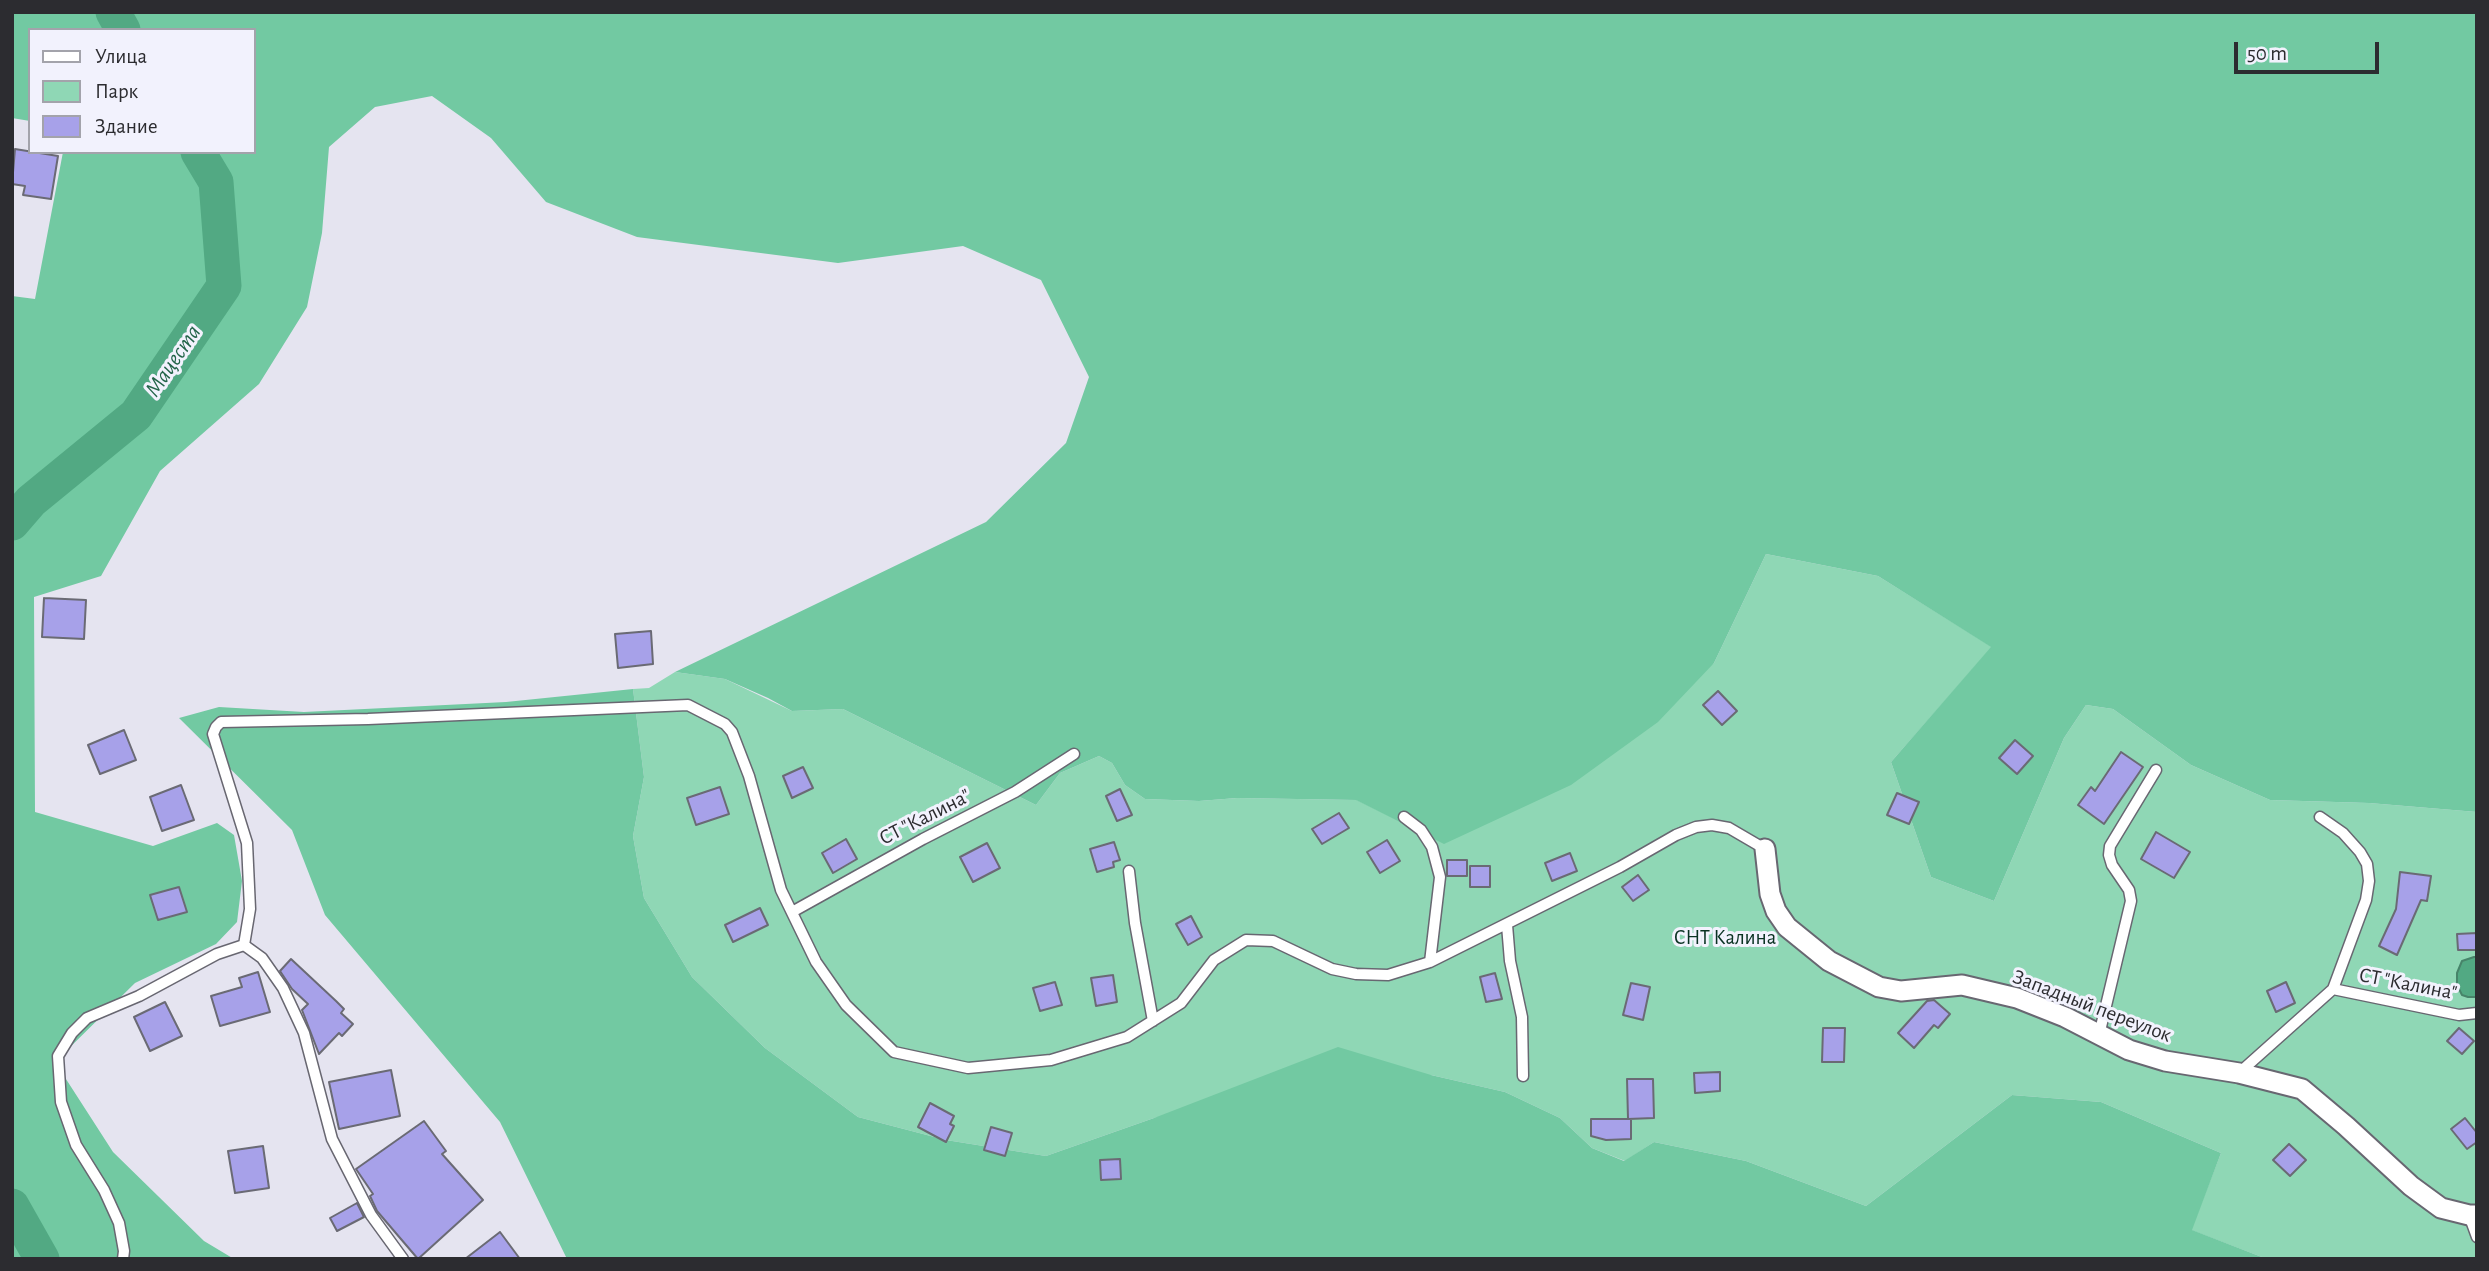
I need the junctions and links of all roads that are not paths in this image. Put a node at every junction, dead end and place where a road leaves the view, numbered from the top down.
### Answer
1 (1074, 754) dead end
2 (2156, 770) dead end
3 (1404, 817) dead end
4 (2320, 817) dead end
5 (1765, 849) joint
6 (1129, 871) dead end
7 (792, 912) junction
8 (1507, 925) junction
9 (244, 945) junction
10 (1430, 962) junction
11 (2333, 989) junction
12 (2477, 1013) edge
13 (1153, 1021) junction
14 (2099, 1035) junction
15 (2239, 1073) junction
16 (1523, 1076) dead end
17 (2473, 1215) edge
18 (2477, 1237) edge
19 (122, 1259) edge
20 (403, 1259) edge

1 - 7 lane, СТ "Калина"
2 - 14 lane
3 - 10 lane
4 - 11 lane
5 - 8 lane
5 - 14 street, Западный переулок
6 - 13 lane
7 - 9 lane
7 - 13 lane
8 - 10 lane
8 - 16 lane
9 - 19 lane
9 - 20 lane
10 - 13 lane
11 - 12 lane, СТ "Калина"
11 - 15 lane, СТ "Калина"
14 - 15 street, Западный переулок
15 - 17 street, Западный переулок
17 - 18 lane

